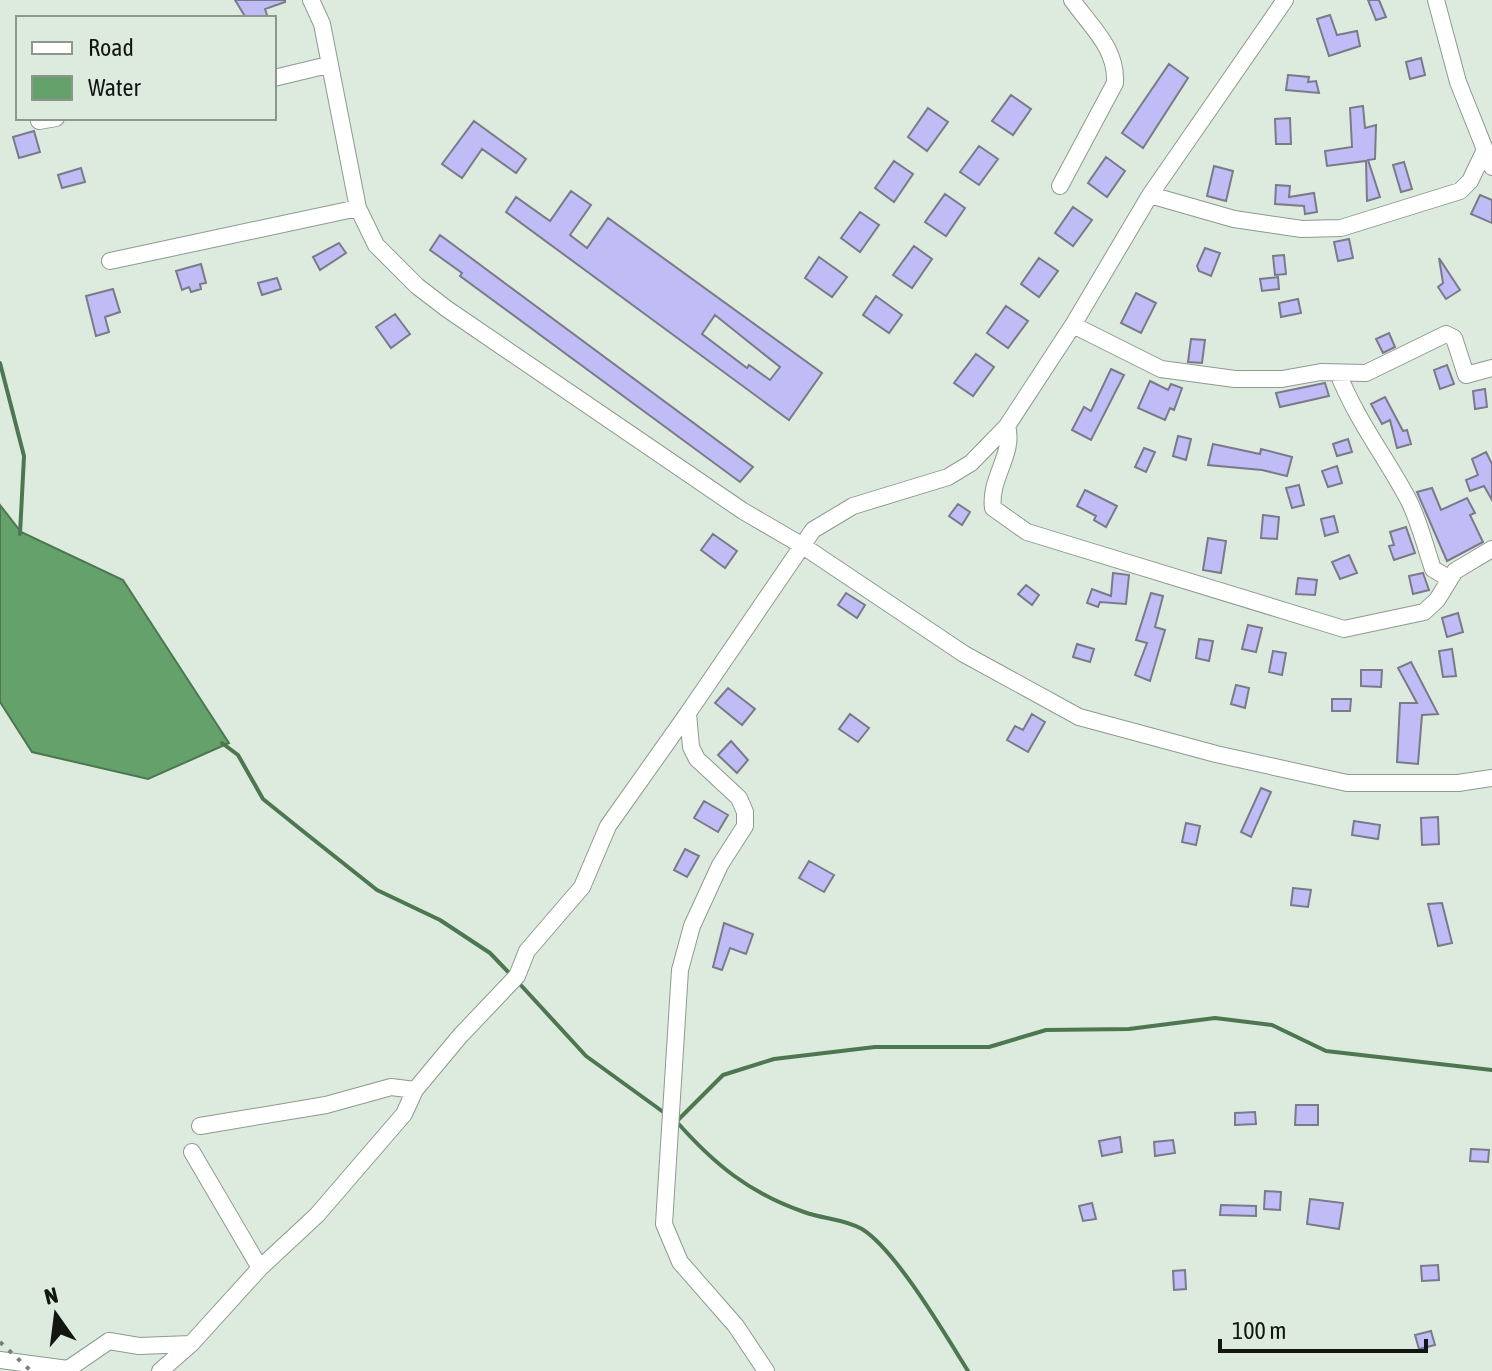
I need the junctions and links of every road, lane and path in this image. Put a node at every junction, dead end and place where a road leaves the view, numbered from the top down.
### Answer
1 (311, 0) edge
2 (1072, 0) edge
3 (1285, 0) edge
4 (1436, 0) edge
5 (328, 65) junction
6 (276, 78) edge
7 (1488, 160) edge
8 (1060, 186) dead end
9 (1150, 195) junction
10 (358, 208) junction
11 (110, 261) dead end
12 (1073, 325) junction
13 (1492, 368) edge
14 (1338, 373) junction
15 (1007, 426) junction
16 (803, 546) junction
17 (1492, 549) edge
18 (1450, 579) junction
19 (688, 713) junction
20 (1492, 778) edge
21 (415, 1090) junction
22 (200, 1126) dead end
23 (192, 1152) dead end
24 (260, 1268) junction
25 (191, 1344) junction
26 (0, 1360) edge
27 (160, 1371) edge
28 (766, 1371) edge

1 - 5 street
2 - 8 street
3 - 9 street
4 - 7 street
5 - 6 street
5 - 10 street
7 - 9 street
9 - 12 street
10 - 11 street
10 - 16 street
12 - 14 street
12 - 15 street
13 - 14 street
14 - 18 street
15 - 16 street
15 - 18 street
16 - 19 street
16 - 20 street
17 - 18 street
19 - 21 street
19 - 28 street
21 - 22 street
21 - 24 street
23 - 24 street
24 - 25 street
25 - 26 street
25 - 27 street

